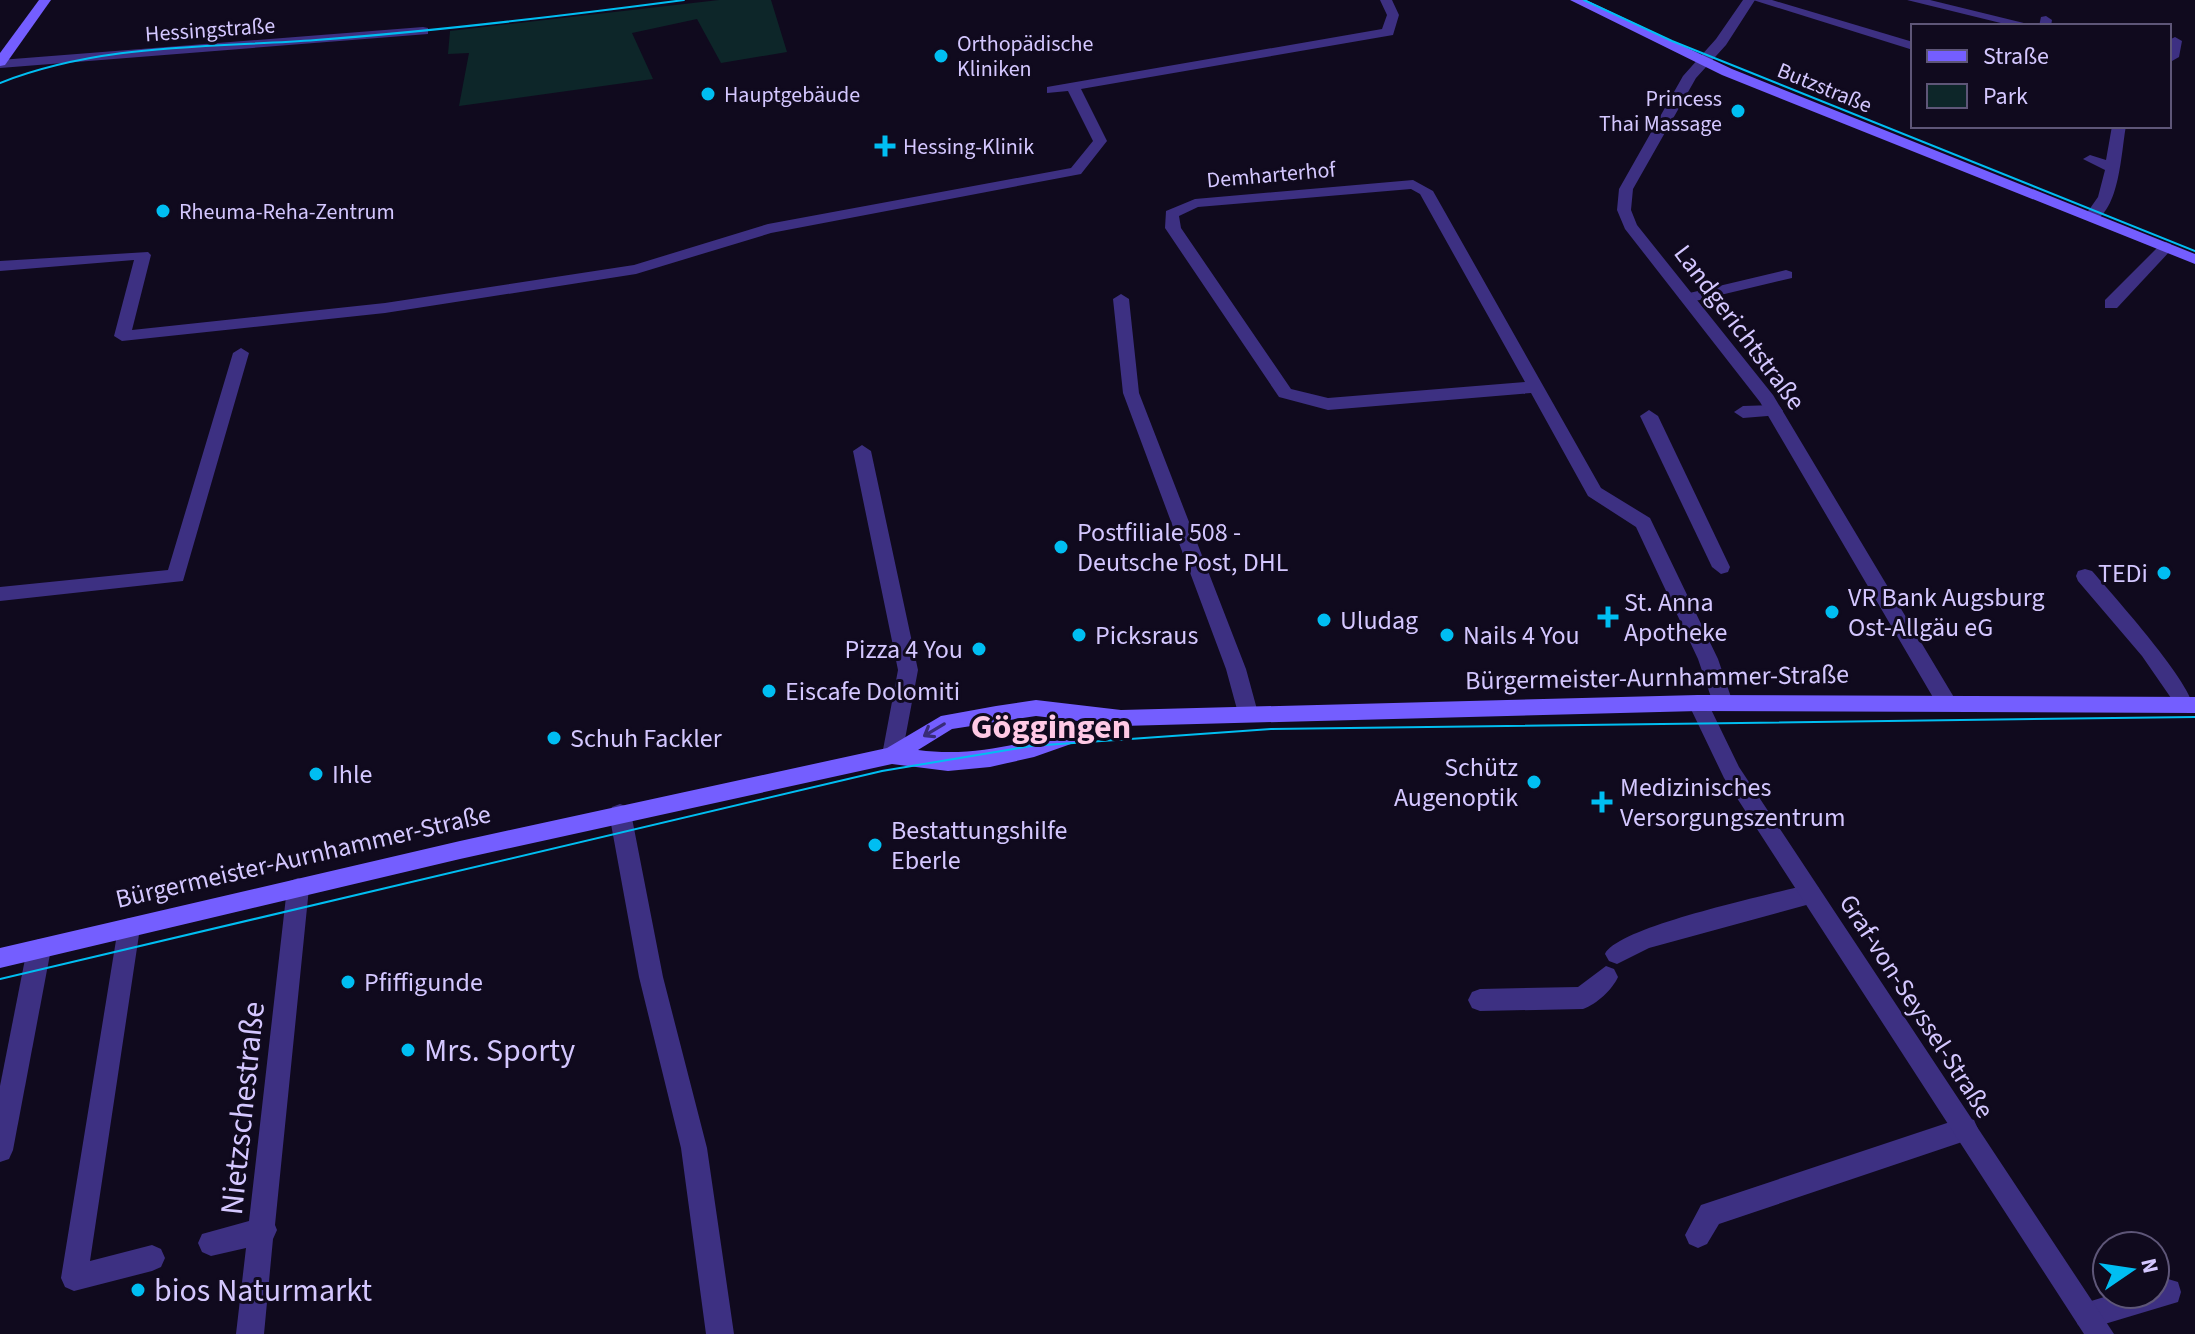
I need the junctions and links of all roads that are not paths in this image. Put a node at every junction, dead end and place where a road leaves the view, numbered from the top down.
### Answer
1 (45, 0) edge
2 (1386, 0) edge
3 (1576, 0) edge
4 (1749, 0) edge
5 (1759, 0) edge
6 (1913, 0) edge
7 (2021, 24) edge
8 (423, 31) dead end
9 (2175, 41) dead end
10 (1911, 45) edge
11 (2171, 57) edge
12 (1702, 61) junction
13 (0, 63) edge
14 (1073, 87) junction
15 (1052, 90) dead end
16 (2119, 128) edge
17 (2090, 159) dead end
18 (2113, 168) junction
19 (2092, 217) junction
20 (2166, 247) junction
21 (2195, 259) edge
22 (0, 266) edge
23 (1786, 275) dead end
24 (1687, 298) junction
25 (1121, 299) dead end
26 (2111, 304) dead end
27 (241, 353) dead end
28 (1536, 387) junction
29 (1774, 411) junction
30 (1743, 412) dead end
31 (1649, 416) dead end
32 (862, 451) dead end
33 (1721, 567) dead end
34 (2085, 576) dead end
35 (0, 594) edge
36 (1698, 703) junction
37 (1723, 703) junction
38 (1948, 705) junction
39 (2191, 705) edge
40 (1248, 713) junction
41 (1121, 718) junction
42 (892, 755) junction
43 (620, 813) junction
44 (298, 888) junction
45 (1810, 894) junction
46 (129, 928) junction
47 (39, 949) junction
48 (1617, 954) dead end
49 (0, 958) edge
50 (1606, 977) dead end
51 (1480, 1000) dead end
52 (1965, 1129) junction
53 (0, 1150) edge
54 (264, 1230) junction
55 (1698, 1235) dead end
56 (211, 1243) dead end
57 (152, 1258) dead end
58 (2126, 1310) edge
59 (2094, 1324) edge
60 (250, 1334) edge
61 (720, 1334) edge

1 - 13 street
2 - 14 street
3 - 12 street, Butzstraße
4 - 12 street, Landgerichtstraße
5 - 10 street
6 - 7 street
8 - 13 street, Hessingstraße
9 - 11 street
12 - 19 street, Butzstraße
12 - 24 street, Landgerichtstraße
14 - 15 street
14 - 22 street
16 - 18 street
17 - 18 street
18 - 19 street
19 - 20 street, Butzstraße
20 - 21 street, Butzstraße
20 - 26 street
23 - 24 street
24 - 29 street, Landgerichtstraße
25 - 40 street
27 - 35 street
28 - 28 street, Demharterhof
28 - 37 street, Demharterhof
29 - 30 street
29 - 38 street, Landgerichtstraße
31 - 33 street
32 - 42 street
34 - 39 street
36 - 37 street, Bürgermeister-Aurnhammer-Straße
36 - 40 street, Bürgermeister-Aurnhammer-Straße
36 - 45 street, Graf-von-Seyssel-Straße
37 - 38 street, Bürgermeister-Aurnhammer-Straße
38 - 39 street, Bürgermeister-Aurnhammer-Straße
40 - 41 street, Bürgermeister-Aurnhammer-Straße
41 - 42 street, Bürgermeister-Aurnhammer-Straße
41 -> 42 street, Bürgermeister-Aurnhammer-Straße
42 - 43 street, Bürgermeister-Aurnhammer-Straße
43 - 44 street, Bürgermeister-Aurnhammer-Straße
43 - 61 street
44 - 46 street, Bürgermeister-Aurnhammer-Straße
44 - 54 street, Nietzschestraße
45 - 48 street
45 - 52 street, Graf-von-Seyssel-Straße
46 - 47 street, Bürgermeister-Aurnhammer-Straße
46 - 57 street
47 - 49 street, Bürgermeister-Aurnhammer-Straße
47 - 53 street
50 - 51 street
52 - 55 street
52 - 59 street, Graf-von-Seyssel-Straße
54 - 56 street
54 - 60 street, Nietzschestraße
58 - 59 street

